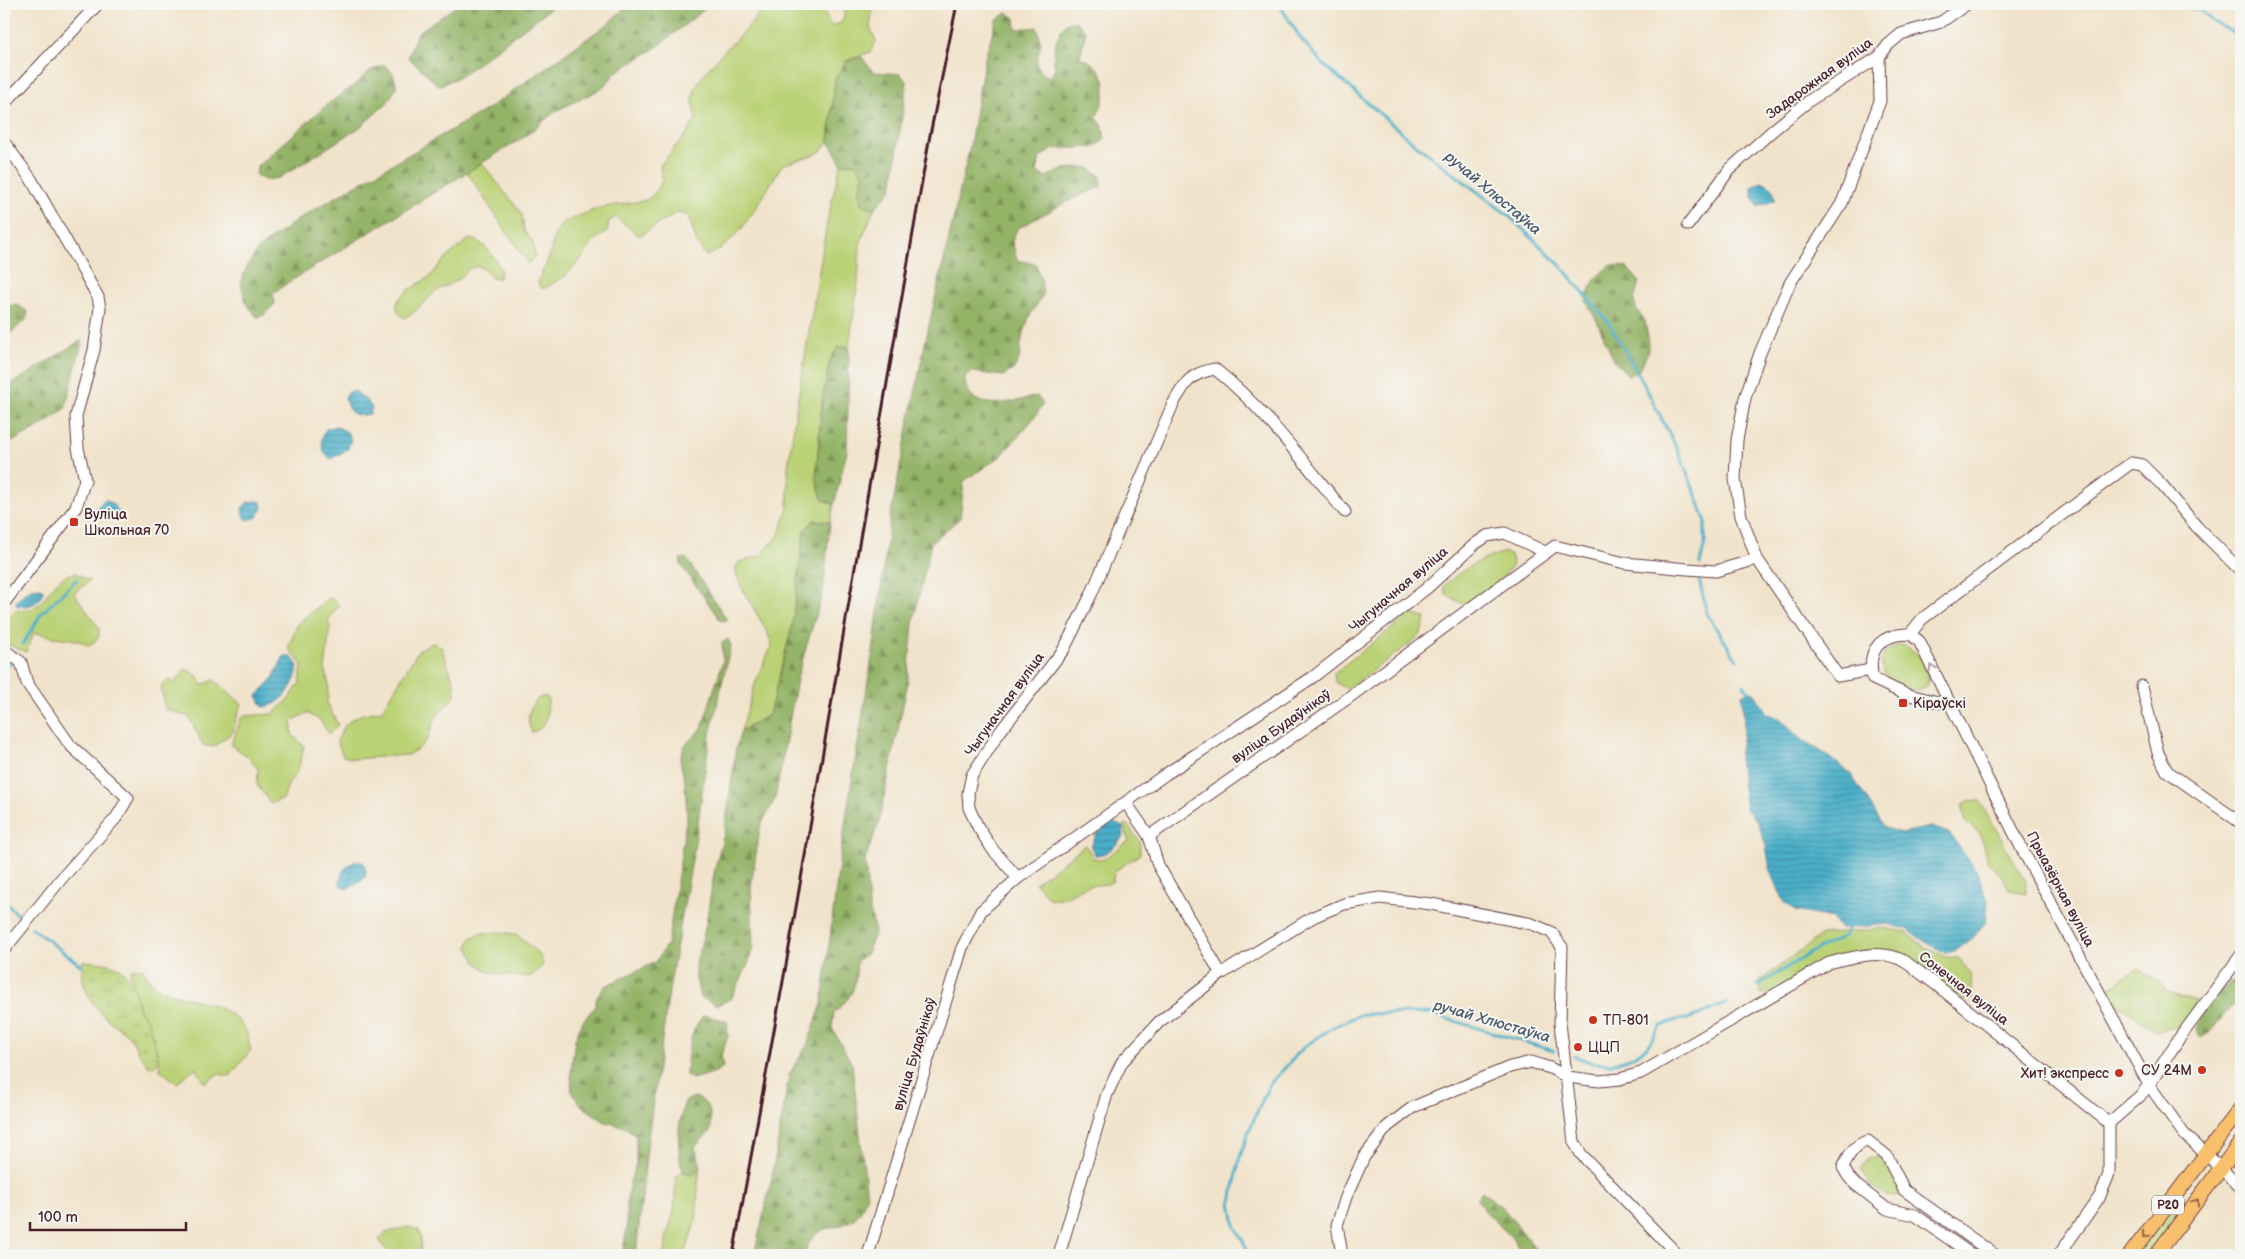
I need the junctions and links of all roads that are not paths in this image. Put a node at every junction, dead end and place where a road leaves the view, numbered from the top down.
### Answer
1 (98, 4) edge
2 (1967, 4) edge
3 (1879, 57) junction
4 (4, 104) edge
5 (4, 142) edge
6 (1688, 225) dead end
7 (1345, 512) dead end
8 (1550, 549) junction
9 (1757, 559) junction
10 (2241, 571) edge
11 (4, 603) edge
12 (1910, 634) junction
13 (4, 650) edge
14 (1871, 670) junction
15 (2142, 686) dead end
16 (1950, 705) junction
17 (1126, 803) junction
18 (2241, 823) edge
19 (1149, 836) junction
20 (1018, 878) junction
21 (4, 950) edge
22 (2241, 955) edge
23 (1221, 974) junction
24 (1567, 1077) junction
25 (2149, 1085) junction
26 (2241, 1108) edge
27 (2109, 1123) junction
28 (2241, 1142) edge
29 (2206, 1154) junction
30 (2222, 1168) junction
31 (2241, 1189) edge
32 (868, 1255) edge
33 (1059, 1255) edge
34 (1342, 1255) edge
35 (1678, 1255) edge
36 (1972, 1255) edge
37 (1995, 1255) edge
38 (2059, 1255) edge
39 (2130, 1255) edge
40 (2156, 1255) edge

1 - 4 street
2 - 3 street, Задарожная вуліца
3 - 6 street, Задарожная вуліца
3 - 9 street
5 - 11 street
7 - 20 street, Чыгуначная вуліца
8 - 9 street, Чыгуначная вуліца
8 - 17 street, Чыгуначная вуліца
8 - 19 street, вуліца Будаўнікоў
9 - 14 street
10 - 12 street
12 - 14 street
16 -> 12 street, Прыазёрная вуліца
13 - 21 street
14 - 16 street
15 - 18 street
16 - 25 street, Прыазёрная вуліца
17 - 19 street
17 - 20 street, Чыгуначная вуліца
19 - 23 street
20 - 32 street, вуліца Будаўнікоў
22 - 25 street
23 - 24 street
23 - 33 street
24 - 27 street, Сонечная вуліца
24 - 34 street, Сонечная вуліца
24 - 35 street
25 - 27 street
25 - 29 street, Прыазёрная вуліца
26 - 29 main road, Р20
27 - 38 street
28 - 30 main road, Р20
29 - 30 street, Прыазёрная вуліца
29 -> 39 main road, Р20
30 - 31 street, Прыазёрная вуліца
40 -> 30 main road, Р20
36 - 37 street

